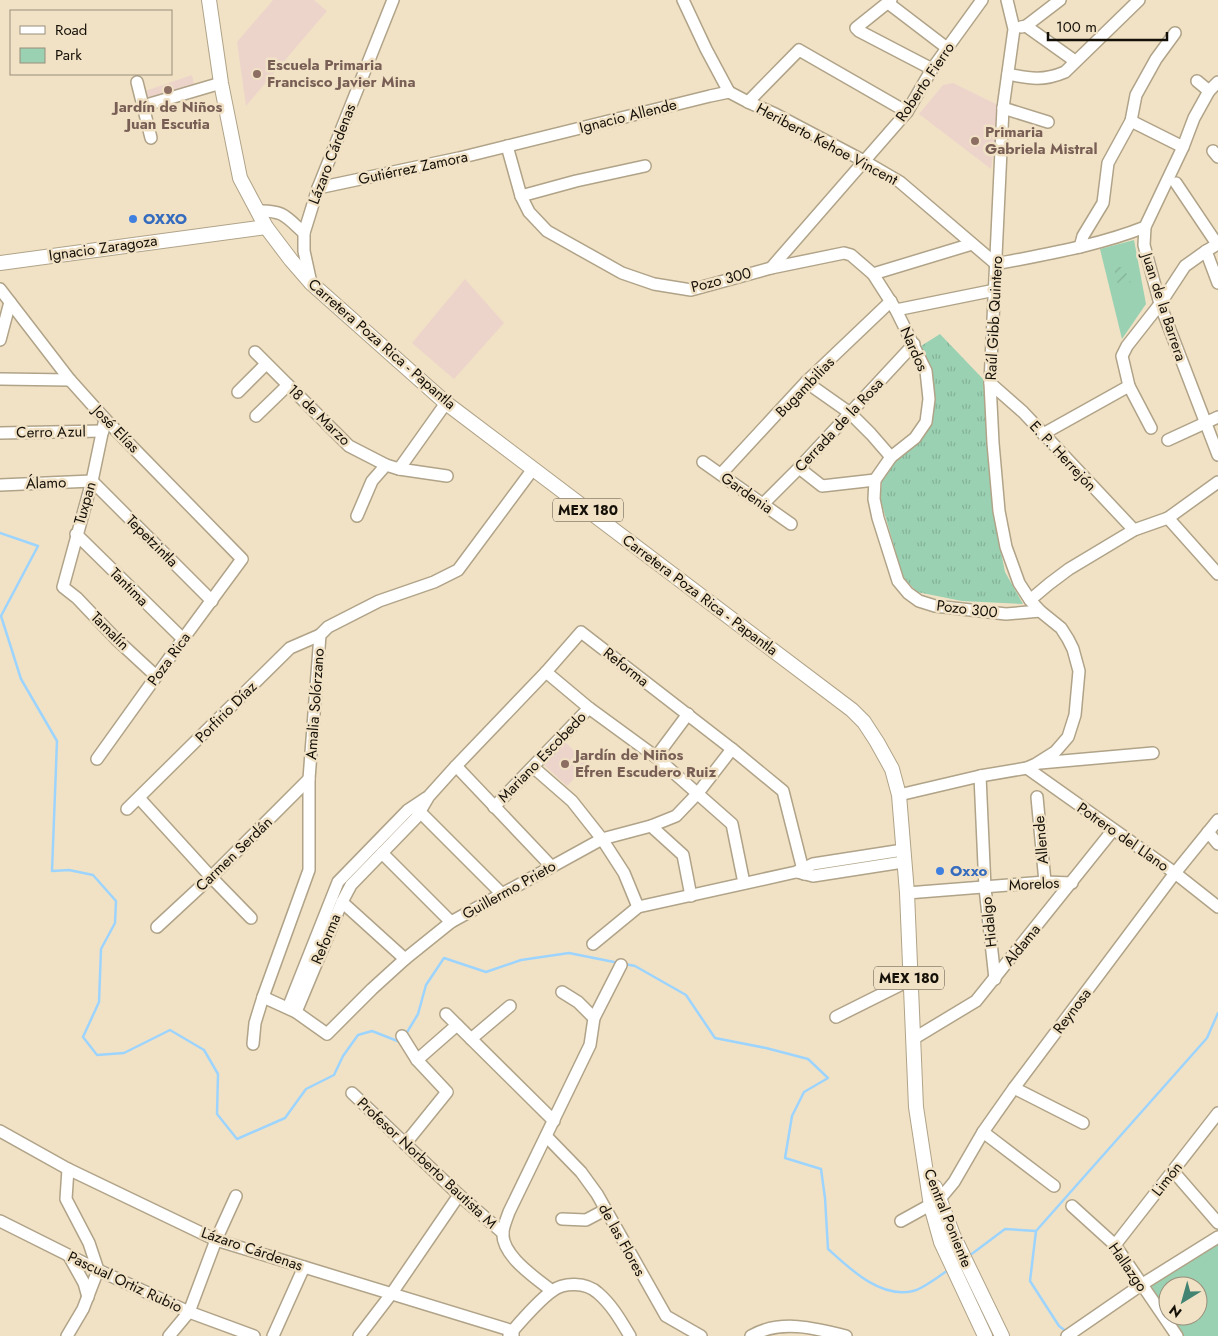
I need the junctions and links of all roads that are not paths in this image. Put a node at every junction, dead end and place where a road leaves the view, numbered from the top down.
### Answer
1 (209, 0) edge
2 (393, 0) edge
3 (683, 0) edge
4 (982, 0) edge
5 (1006, 0) edge
6 (1060, 0) edge
7 (1139, 0) edge
8 (889, 2) edge
9 (1026, 26) junction
10 (1014, 29) junction
11 (1175, 33) dead end
12 (947, 48) junction
13 (1075, 61) junction
14 (932, 69) junction
15 (1008, 74) junction
16 (137, 82) dead end
17 (1197, 82) dead end
18 (1218, 82) edge
19 (221, 83) junction
20 (1209, 91) junction
21 (729, 92) junction
22 (748, 102) junction
23 (143, 106) junction
24 (1003, 108) junction
25 (907, 112) junction
26 (1131, 121) junction
27 (1048, 122) dead end
28 (151, 138) dead end
29 (507, 146) junction
30 (1183, 147) junction
31 (864, 161) junction
32 (645, 166) dead end
33 (1176, 183) dead end
34 (318, 188) junction
35 (522, 196) junction
36 (258, 211) junction
37 (266, 227) junction
38 (1145, 227) junction
39 (304, 233) junction
40 (972, 244) junction
41 (1218, 244) edge
42 (1080, 247) junction
43 (1206, 251) junction
44 (0, 262) edge
45 (996, 264) junction
46 (771, 268) junction
47 (873, 274) junction
48 (311, 283) junction
49 (1218, 283) edge
50 (0, 289) edge
51 (995, 290) junction
52 (10, 302) junction
53 (1160, 304) junction
54 (893, 306) junction
55 (0, 340) edge
56 (914, 344) junction
57 (255, 352) dead end
58 (266, 364) junction
59 (0, 379) edge
60 (70, 380) junction
61 (806, 382) junction
62 (990, 383) junction
63 (288, 386) junction
64 (1129, 386) junction
65 (238, 392) dead end
66 (446, 403) junction
67 (850, 413) junction
68 (256, 416) dead end
69 (1218, 417) edge
70 (1205, 422) junction
71 (104, 425) junction
72 (1151, 428) dead end
73 (0, 433) edge
74 (1043, 434) junction
75 (1168, 440) dead end
76 (1218, 455) edge
77 (890, 457) junction
78 (703, 462) dead end
79 (386, 465) junction
80 (799, 468) junction
81 (399, 469) junction
82 (534, 469) junction
83 (721, 474) junction
84 (447, 476) dead end
85 (874, 480) junction
86 (92, 481) junction
87 (1218, 482) edge
88 (0, 485) edge
89 (763, 504) junction
90 (358, 516) dead end
91 (1168, 518) junction
92 (791, 524) dead end
93 (1134, 530) junction
94 (76, 534) junction
95 (242, 559) joint
96 (1218, 574) edge
97 (63, 587) joint
98 (1030, 600) junction
99 (212, 601) junction
100 (1040, 611) junction
101 (320, 635) junction
102 (182, 639) junction
103 (546, 672) junction
104 (156, 676) junction
105 (589, 708) junction
106 (688, 714) junction
107 (732, 749) junction
108 (1153, 753) dead end
109 (656, 758) junction
110 (97, 759) dead end
111 (456, 766) junction
112 (1032, 766) junction
113 (532, 767) junction
114 (980, 776) junction
115 (309, 779) junction
116 (698, 793) junction
117 (899, 795) junction
118 (1037, 797) dead end
119 (138, 798) junction
120 (494, 807) junction
121 (417, 809) junction
122 (127, 810) dead end
123 (1218, 820) edge
124 (651, 826) junction
125 (1113, 830) junction
126 (1208, 832) junction
127 (602, 839) junction
128 (1218, 844) edge
129 (382, 853) junction
130 (903, 856) junction
131 (551, 866) junction
132 (801, 872) junction
133 (1175, 873) junction
134 (211, 877) junction
135 (1045, 882) junction
136 (744, 883) junction
137 (1072, 883) junction
138 (985, 888) junction
139 (501, 893) junction
140 (907, 893) junction
141 (691, 896) junction
142 (342, 902) junction
143 (638, 907) junction
144 (1218, 907) edge
145 (251, 918) dead end
146 (451, 922) junction
147 (157, 927) dead end
148 (593, 944) dead end
149 (405, 959) junction
150 (621, 965) dead end
151 (995, 979) junction
152 (910, 980) junction
153 (562, 992) dead end
154 (298, 995) junction
155 (263, 997) junction
156 (510, 1006) dead end
157 (292, 1010) junction
158 (446, 1014) dead end
159 (836, 1017) dead end
160 (594, 1018) junction
161 (457, 1025) junction
162 (402, 1036) dead end
163 (470, 1039) junction
164 (912, 1039) junction
165 (253, 1044) dead end
166 (417, 1060) junction
167 (1014, 1088) junction
168 (352, 1092) dead end
169 (1218, 1113) edge
170 (554, 1121) junction
171 (1083, 1123) dead end
172 (2, 1132) edge
173 (983, 1132) junction
174 (547, 1137) junction
175 (405, 1144) junction
176 (925, 1161) joint
177 (68, 1169) junction
178 (1173, 1171) junction
179 (1054, 1186) dead end
180 (459, 1195) junction
181 (236, 1196) dead end
182 (935, 1203) junction
183 (1072, 1206) dead end
184 (605, 1210) junction
185 (562, 1219) dead end
186 (0, 1221) edge
187 (901, 1221) dead end
188 (1218, 1223) edge
189 (502, 1232) junction
190 (1218, 1237) edge
191 (216, 1240) junction
192 (1115, 1245) junction
193 (68, 1255) junction
194 (304, 1267) junction
195 (98, 1270) junction
196 (1141, 1285) junction
197 (969, 1286) junction
198 (552, 1290) junction
199 (392, 1293) junction
200 (88, 1298) junction
201 (190, 1312) junction
202 (511, 1334) edge
203 (839, 1335) edge
204 (67, 1336) edge
205 (169, 1336) edge
206 (254, 1336) edge
207 (273, 1336) edge
208 (359, 1336) edge
209 (630, 1336) edge
210 (701, 1336) edge
211 (751, 1336) edge
212 (985, 1336) edge
213 (1002, 1336) edge
214 (1067, 1336) edge
215 (1176, 1336) edge

1 - 19 main road, Carretera Poza Rica - Papantla / MEX 180
2 - 34 street, Lázaro Cárdenas
3 - 21 street
4 - 12 street, Roberto Fierro
5 - 10 street
6 - 9 street
7 - 13 street
8 - 12 street
8 - 14 street
9 - 10 street
9 - 13 street
10 - 15 street, Raúl Gibb Quintero
11 - 26 street
12 - 14 street, Roberto Fierro
13 - 15 street
14 - 25 street, Roberto Fierro
15 - 24 street, Raúl Gibb Quintero
16 - 23 street
17 - 20 street
18 - 20 street, Juan de la Barrera
19 - 23 street
19 - 36 main road, Carretera Poza Rica - Papantla / MEX 180
20 - 30 street, Juan de la Barrera
21 - 22 street
21 - 29 street, Ignacio Allende
22 - 25 street
22 - 31 street, Heriberto Kehoe Vincent
23 - 28 street
24 - 27 street
24 - 45 street, Raúl Gibb Quintero
25 - 31 street, Roberto Fierro
26 - 30 street
26 - 42 street
29 - 34 street, Gutiérrez Zamora
29 - 35 street, Pozo 300
30 - 38 street, Juan de la Barrera
31 - 40 street, Heriberto Kehoe Vincent
31 - 46 street, Roberto Fierro
32 - 35 street
33 - 41 street
34 - 39 street, Lázaro Cárdenas
35 - 46 street, Pozo 300
36 - 37 main road, Carretera Poza Rica - Papantla / MEX 180
36 - 39 street
37 - 44 main road, Ignacio Zaragoza
37 - 48 main road, Carretera Poza Rica - Papantla / MEX 180
38 - 42 street
38 - 53 street, Juan de la Barrera
39 - 48 street, Lázaro Cárdenas
40 - 45 street, Heriberto Kehoe Vincent
40 - 47 street
41 - 43 street
42 - 45 street
43 - 49 street
43 - 53 street
45 - 51 street, Raúl Gibb Quintero
46 - 47 street, Pozo 300
47 - 54 street, Pozo 300
48 - 66 main road, Carretera Poza Rica - Papantla / MEX 180
50 - 52 street, José Elías
51 - 54 street
51 - 62 street, Raúl Gibb Quintero
52 - 55 street
52 - 60 street, José Elías
53 - 64 street
53 - 70 street, Juan de la Barrera
54 - 56 street, Nardos
54 - 61 street, Bugambilias
56 - 67 street, Cerrada de la Rosa
56 - 77 street, Nardos
57 - 58 street, 18 de Marzo
58 - 63 street, 18 de Marzo
58 - 65 street
59 - 60 street
60 - 71 street, José Elías
61 - 67 street
61 - 83 street, Bugambilias
62 - 74 street, E. P. Herrejón
62 - 98 street, Raúl Gibb Quintero
63 - 68 street
63 - 79 street, 18 de Marzo
64 - 72 street
64 - 74 street
66 - 81 street
66 - 82 main road, Carretera Poza Rica - Papantla / MEX 180
67 - 77 street
67 - 80 street, Cerrada de la Rosa
69 - 70 street
70 - 75 street
70 - 76 street, Juan de la Barrera
71 - 73 street, Cerro Azul
71 - 86 street, Tuxpan
71 - 95 street, José Elías
74 - 93 street, E. P. Herrejón
77 - 85 street
78 - 83 street, Gardenia
79 - 81 street, 18 de Marzo
79 - 90 street
80 - 85 street
80 - 89 street, Cerrada de la Rosa
81 - 84 street, 18 de Marzo
82 - 101 street, Amalia Solórzano
82 - 117 main road, Carretera Poza Rica - Papantla / MEX 180
83 - 89 street, Gardenia
85 - 100 street, Pozo 300
86 - 88 street, Álamo
86 - 94 street, Tuxpan
86 - 99 street, Tepetzintla
87 - 91 street
89 - 92 street, Gardenia
91 - 93 street
91 - 96 street
93 - 98 street
94 - 97 street, Tuxpan
94 - 102 street, Tantima
95 - 99 street, Poza Rica
97 - 104 street, Tamalín
98 - 100 street
99 - 102 street, Poza Rica
100 - 112 street
101 - 115 street, Amalia Solórzano
101 - 119 street, Porfirio Díaz
102 - 104 street, Poza Rica
103 - 105 street
103 - 106 street, Reforma
103 - 111 street, Reforma
104 - 110 street, Poza Rica
105 - 109 street
105 - 113 street, Mariano Escobedo
106 - 107 street, Reforma
106 - 109 street
107 - 116 street, Guillermo Prieto
107 - 132 street, Reforma
108 - 112 street
109 - 116 street
111 - 120 street
111 - 121 street, Reforma
112 - 114 street
112 - 125 street, Potrero del Llano
113 - 120 street, Mariano Escobedo
113 - 127 street
114 - 117 street
114 - 138 street, Hidalgo
115 - 134 street, Carmen Serdán
115 - 155 street, Amalia Solórzano
116 - 124 street, Guillermo Prieto
116 - 136 street
117 - 130 main road, Carretera Poza Rica - Papantla / MEX 180
118 - 135 street, Allende
119 - 122 street, Porfirio Díaz
119 - 134 street
120 - 131 street
121 - 129 street, Reforma
121 - 139 street
121 - 154 street, Reforma
123 - 126 street, Reynosa
124 - 127 street, Guillermo Prieto
124 - 141 street
125 - 133 street, Potrero del Llano
125 - 137 street, Aldama
126 - 128 street
126 - 133 street, Reynosa
127 - 131 street, Guillermo Prieto
127 - 143 street
129 - 142 street, Reforma
129 - 146 street
130 - 132 street
130 - 140 main road, Carretera Poza Rica - Papantla / MEX 180
131 - 139 street, Guillermo Prieto
132 - 136 street
133 - 144 street, Potrero del Llano
133 - 167 street, Reynosa
134 - 145 street
134 - 147 street, Carmen Serdán
135 - 137 street, Morelos
135 - 138 street, Morelos
136 - 141 street
137 - 151 street, Aldama
138 - 140 street, Morelos
138 - 151 street, Hidalgo
139 - 146 street, Guillermo Prieto
140 - 152 main road, Carretera Poza Rica - Papantla / MEX 180
141 - 143 street
142 - 149 street
142 - 154 street, Reforma
143 - 148 street
146 - 149 street, Guillermo Prieto
149 - 157 street, Guillermo Prieto
150 - 160 street
151 - 164 street, Aldama
152 - 159 street
152 - 164 main road, Carretera Poza Rica - Papantla / MEX 180
153 - 160 street
154 - 157 street, Reforma
155 - 157 street
155 - 165 street, Amalia Solórzano
156 - 163 street
158 - 161 street
160 - 170 street
161 - 163 street
161 - 166 street
162 - 166 street
163 - 170 street
164 - 176 main road, Carretera Poza Rica - Papantla / MEX 180
166 - 175 street
167 - 171 street
167 - 173 street, Reynosa
168 - 175 street, Profesor Norberto Bautista M
169 - 178 street, Limón
170 - 174 street
172 - 177 street, Lázaro Cárdenas
173 - 179 street
173 - 182 street, Reynosa
174 - 184 street, de las Flores
174 - 189 street
175 - 180 street, Profesor Norberto Bautista M
176 - 182 main road, Central Poniente / MEX 180
177 - 191 street, Lázaro Cárdenas
177 - 195 street
178 - 188 street
178 - 192 street, Limón
180 - 189 street, Profesor Norberto Bautista M
180 - 199 street
181 - 191 street
182 - 187 street
182 - 197 main road, Central Poniente / MEX 180
183 - 192 street, Hallazgo
184 - 185 street
184 - 210 street, de las Flores
186 - 193 street, Pascual Ortiz Rubio
189 - 198 street
190 - 196 street
191 - 194 street, Lázaro Cárdenas
191 - 201 street
192 - 196 street, Hallazgo
193 - 195 street, Pascual Ortiz Rubio
193 - 200 street
194 - 199 street, Lázaro Cárdenas
194 - 207 street
195 - 200 street
195 - 201 street, Pascual Ortiz Rubio
196 - 214 street
196 - 215 street, Hallazgo
197 - 212 main road, Central Poniente / MEX 180
197 - 213 main road, Central Poniente / MEX 180
198 - 202 street
198 - 209 street
199 - 202 street, Lázaro Cárdenas
199 - 208 street
200 - 204 street
201 - 205 street
201 - 206 street, Pascual Ortiz Rubio
203 - 211 street

